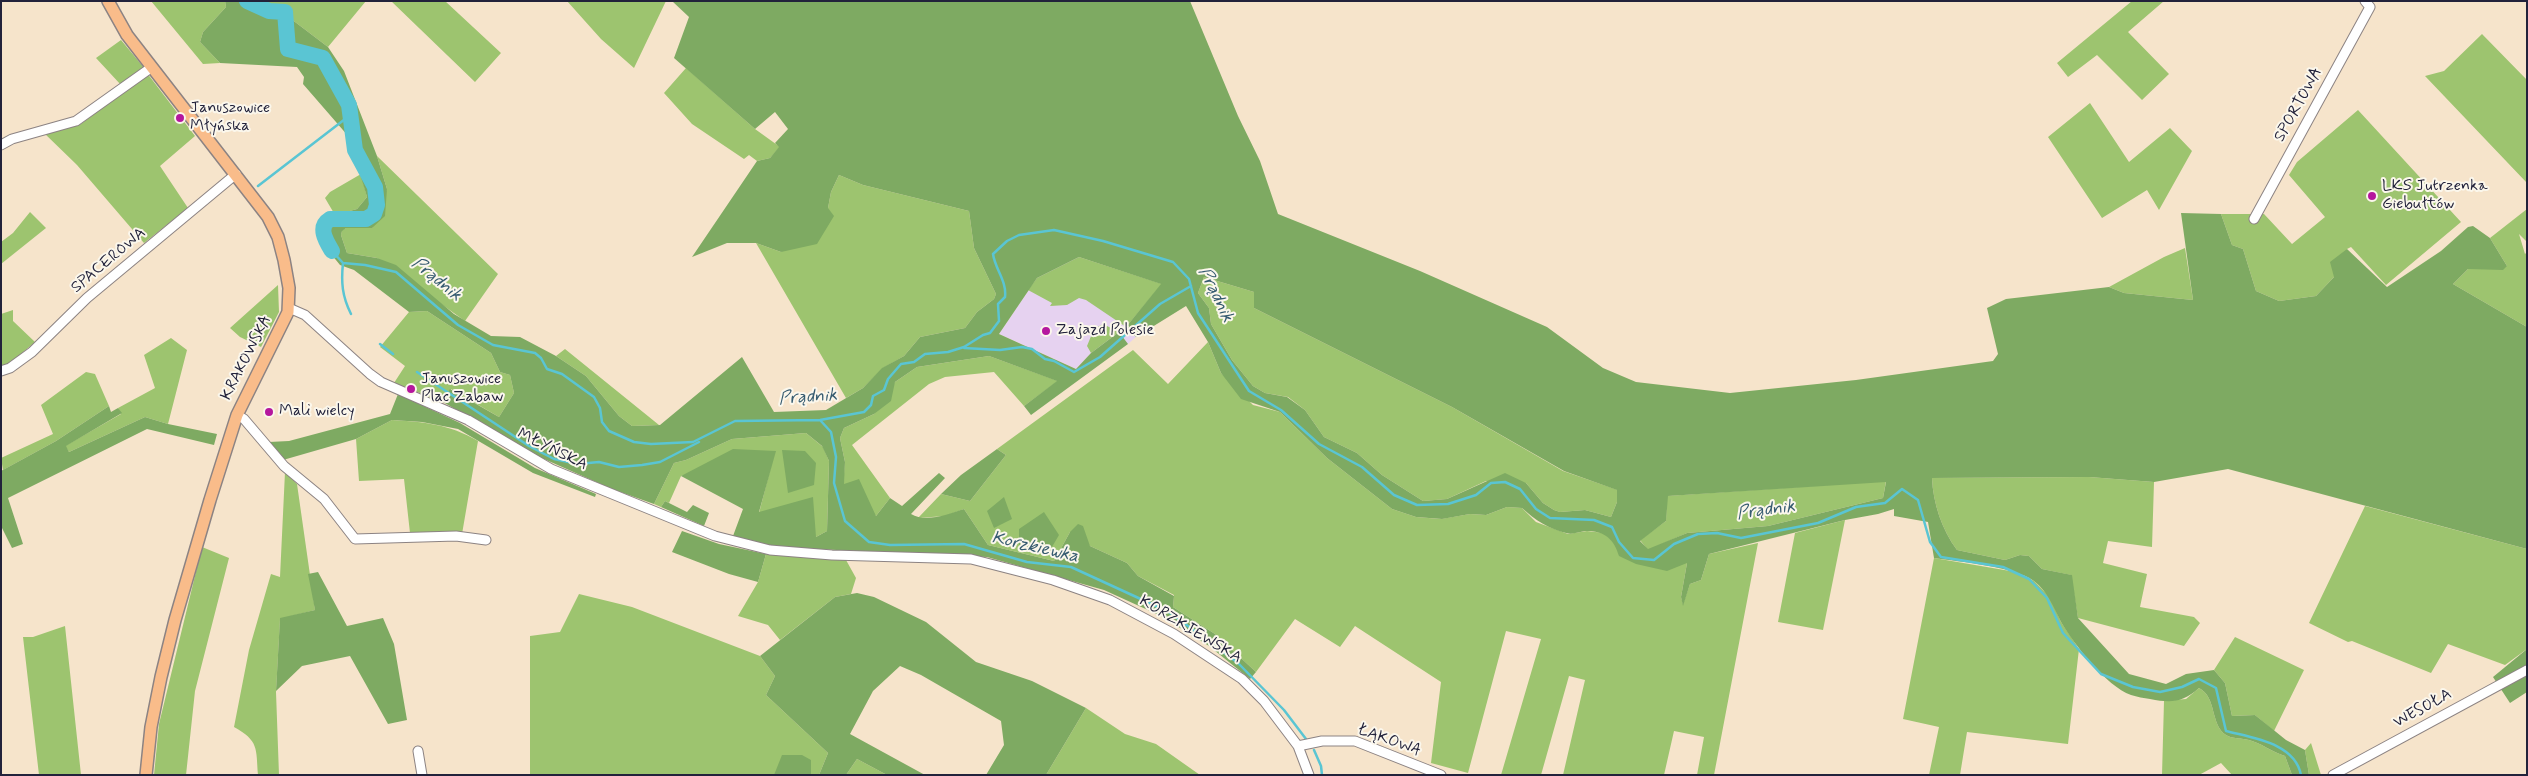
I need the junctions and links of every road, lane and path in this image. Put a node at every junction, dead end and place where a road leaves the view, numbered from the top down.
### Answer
1 (108, 1) edge
2 (2368, 4) edge
3 (152, 67) junction
4 (1, 145) edge
5 (236, 174) junction
6 (2254, 219) dead end
7 (289, 308) junction
8 (1, 371) edge
9 (236, 414) junction
10 (486, 540) dead end
11 (832, 555) joint
12 (2527, 670) edge
13 (1298, 746) junction
14 (418, 751) dead end
15 (146, 775) edge
16 (422, 775) edge
17 (1309, 775) edge
18 (1441, 775) edge
19 (2333, 775) edge

1 - 3 main road, KRAKOWSKA
2 - 6 street, SPORTOWA
3 - 4 street
3 - 5 main road, KRAKOWSKA
5 - 7 main road, KRAKOWSKA
5 - 8 street, SPACEROWA
7 - 9 main road, KRAKOWSKA
7 - 11 street, MŁYŃSKA
9 - 10 street
9 - 15 main road, KRAKOWSKA
11 - 13 street, KORZKIEWSKA
12 - 19 street, WESOŁA
13 - 17 street, KORZKIEWSKA
13 - 18 street, ŁĄKOWA
14 - 16 street

